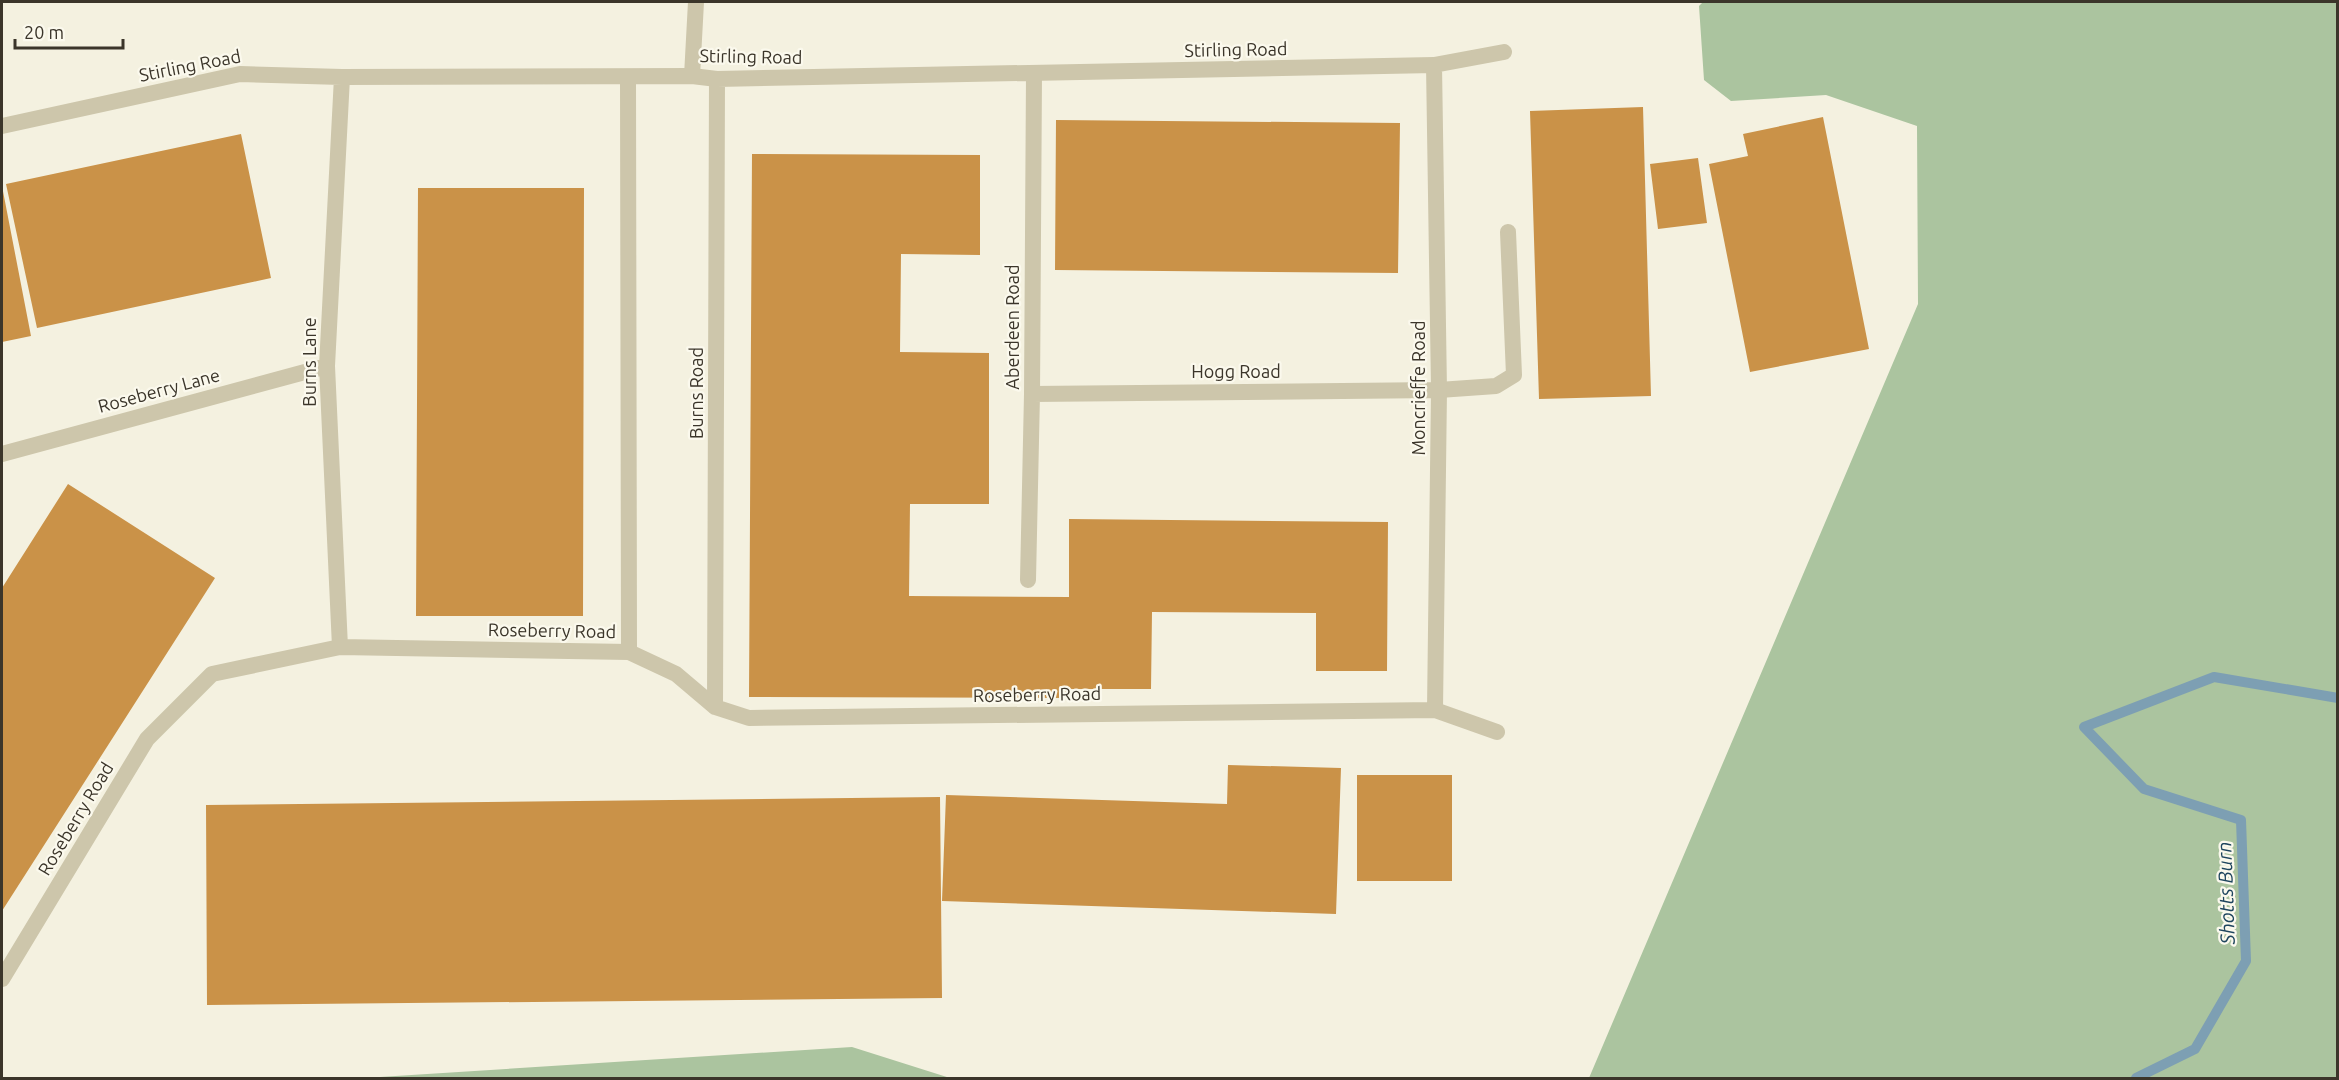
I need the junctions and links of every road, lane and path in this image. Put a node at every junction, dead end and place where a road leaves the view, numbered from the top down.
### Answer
1 (696, 2) edge
2 (1504, 52) dead end
3 (1434, 65) junction
4 (1034, 74) junction
5 (692, 76) junction
6 (342, 77) junction
7 (628, 77) junction
8 (717, 79) junction
9 (2, 126) edge
10 (1508, 232) dead end
11 (327, 366) junction
12 (1439, 390) junction
13 (1032, 394) junction
14 (2, 454) edge
15 (1028, 580) dead end
16 (340, 647) junction
17 (629, 652) junction
18 (715, 707) junction
19 (1436, 710) junction
20 (1497, 732) dead end
21 (2, 979) edge

1 - 5 street
2 - 3 street, Stirling Road
3 - 4 street, Stirling Road
3 - 12 street, Moncrieffe Road
4 - 8 street, Stirling Road
4 - 13 street, Aberdeen Road
5 - 7 street, Stirling Road
5 - 8 street, Stirling Road
6 - 7 street, Stirling Road
6 - 9 street, Stirling Road
6 - 11 street, Burns Lane
7 - 17 street
8 - 18 street, Burns Road
10 - 12 street, Hogg Road
11 - 14 street, Roseberry Lane
11 - 16 street, Burns Lane
12 - 13 street, Hogg Road
12 - 19 street, Moncrieffe Road
13 - 15 street, Aberdeen Road
16 - 17 street, Roseberry Road
16 - 21 street, Roseberry Road
17 - 18 street, Roseberry Road
18 - 19 street, Roseberry Road
19 - 20 street, Roseberry Road

